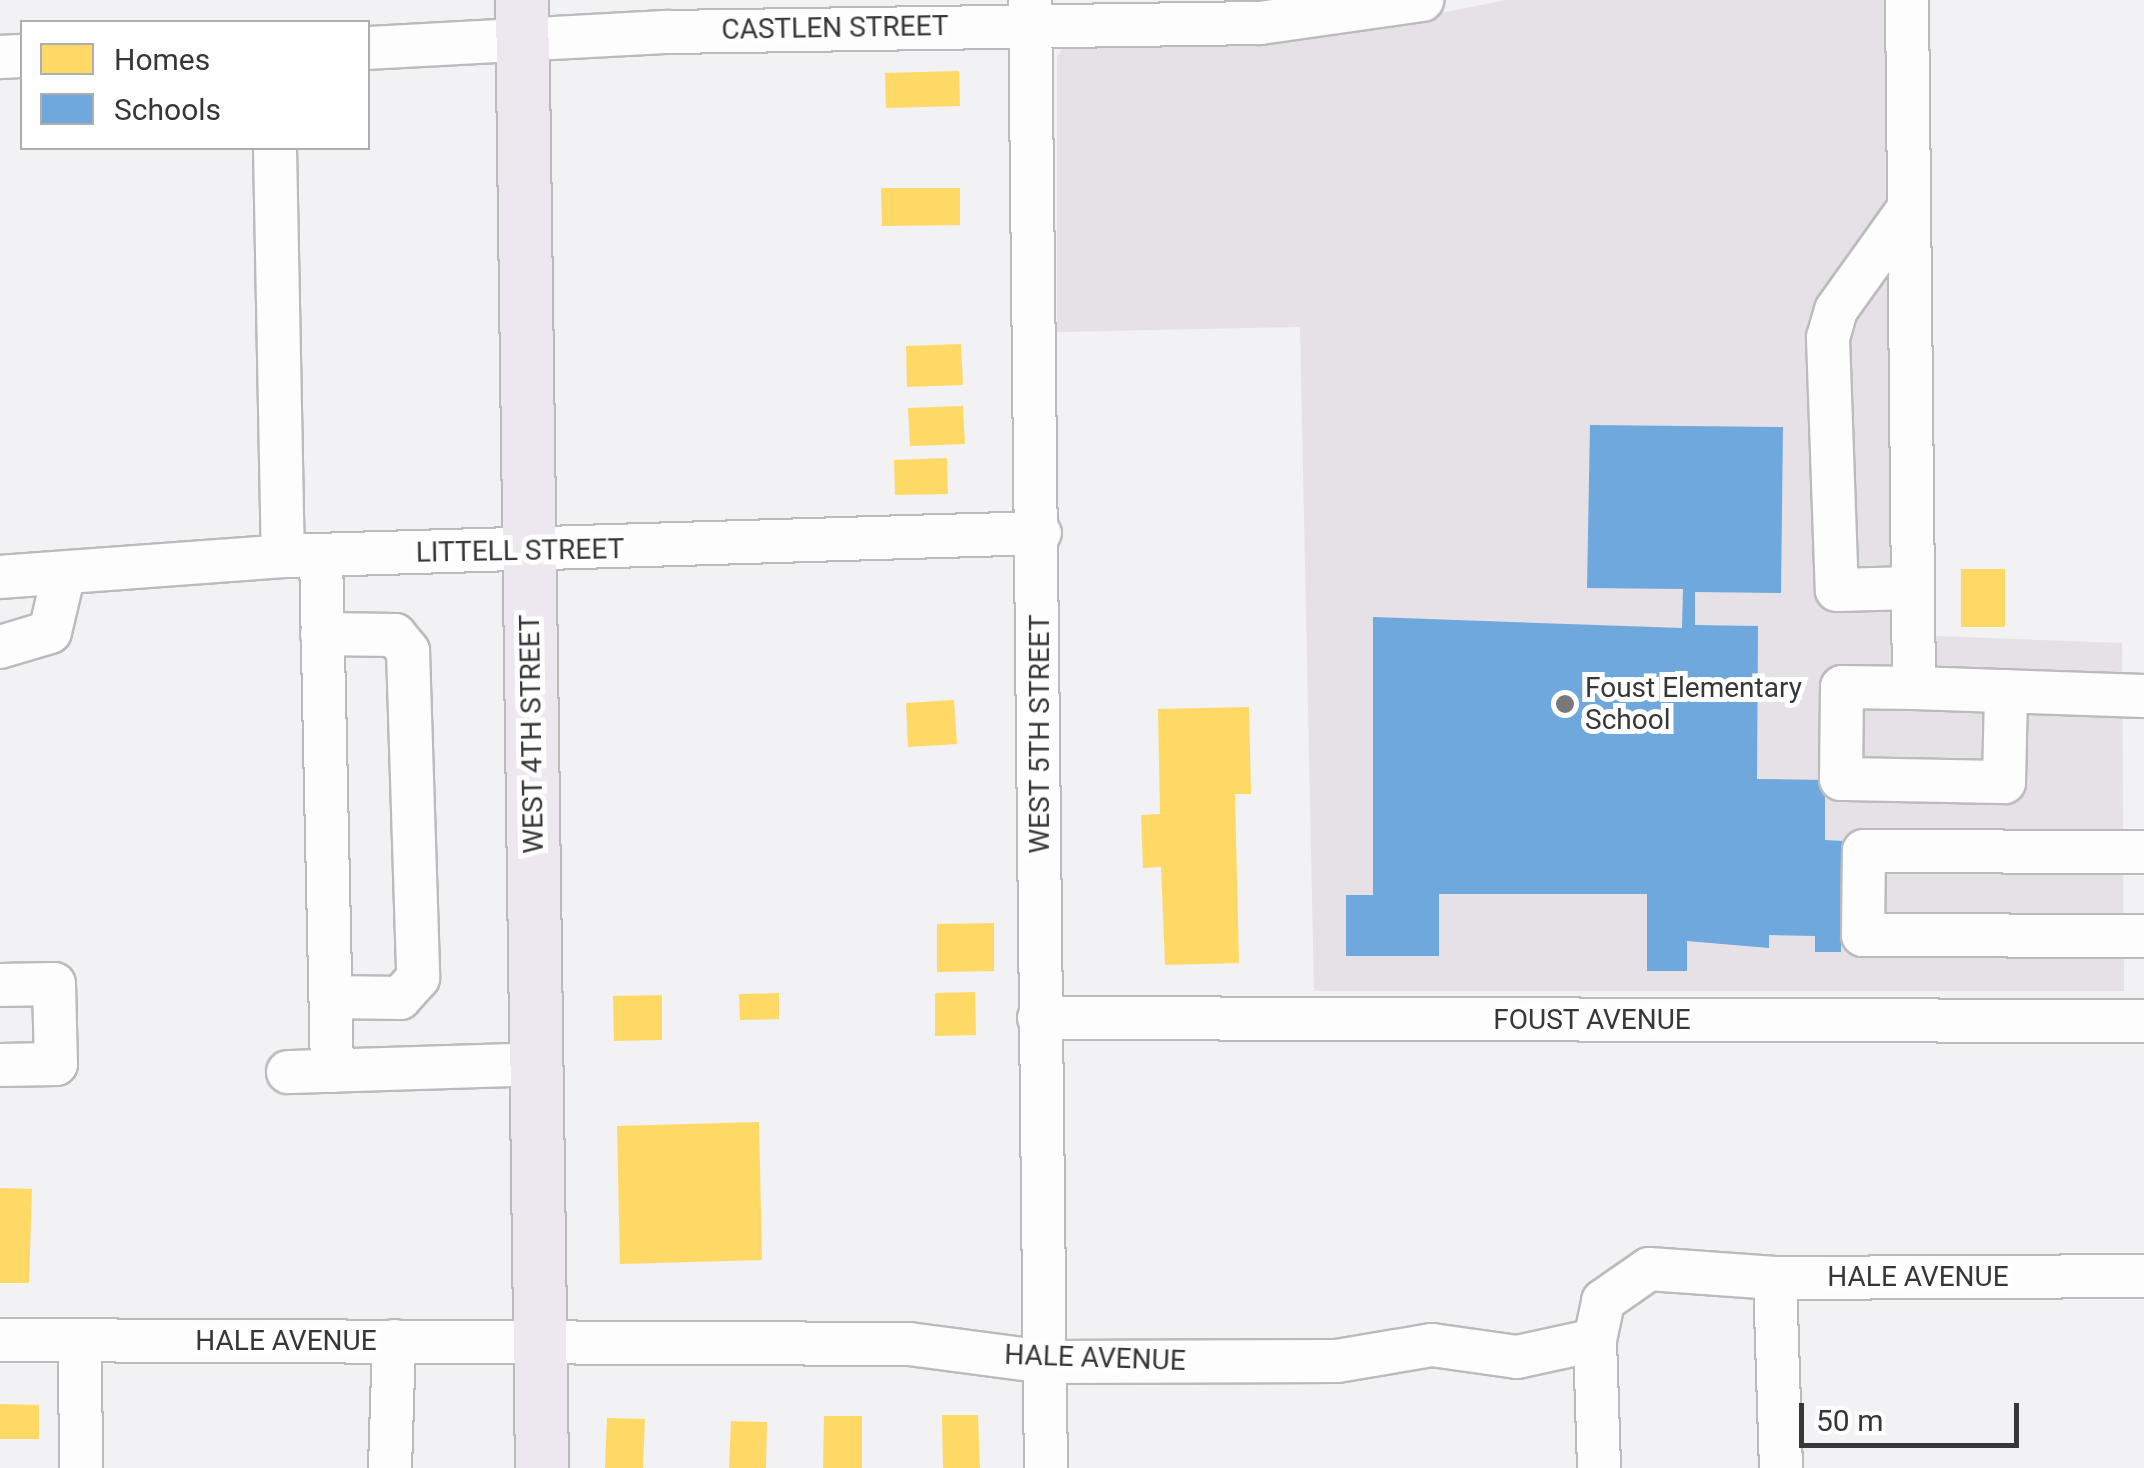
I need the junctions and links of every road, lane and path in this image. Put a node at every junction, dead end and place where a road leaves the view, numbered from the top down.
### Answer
1 (1422, 0) edge
2 (1907, 0) edge
3 (1030, 12) edge
4 (523, 19) edge
5 (370, 48) edge
6 (275, 150) edge
7 (1909, 208) junction
8 (1040, 532) junction
9 (528, 550) junction
10 (302, 555) junction
11 (64, 573) junction
12 (0, 578) edge
13 (1914, 588) junction
14 (322, 634) junction
15 (0, 646) edge
16 (1914, 688) junction
17 (2006, 691) junction
18 (2144, 696) edge
19 (2144, 852) edge
20 (2144, 936) edge
21 (0, 984) edge
22 (331, 997) junction
23 (1039, 1018) junction
24 (2144, 1021) edge
25 (0, 1064) edge
26 (539, 1064) junction
27 (332, 1071) junction
28 (288, 1072) dead end
29 (2144, 1276) edge
30 (1775, 1278) junction
31 (0, 1340) edge
32 (80, 1340) junction
33 (1595, 1340) junction
34 (394, 1341) junction
35 (544, 1345) junction
36 (1046, 1362) junction
37 (81, 1468) edge
38 (390, 1468) edge
39 (542, 1468) edge
40 (1046, 1468) edge
41 (1599, 1468) edge
42 (1781, 1468) edge

1 - 3 street, CASTLEN STREET
2 - 7 street
3 - 4 street, CASTLEN STREET
3 - 8 street, WEST 5TH STREET
4 - 5 street, CASTLEN STREET
4 - 9 main road, WEST 4TH STREET
6 - 10 street
7 - 13 street
7 - 13 street
8 - 9 street, LITTELL STREET
8 - 23 street, WEST 5TH STREET
9 - 10 street, LITTELL STREET
9 - 26 main road, WEST 4TH STREET
10 - 11 street, LITTELL STREET
10 - 14 street
11 - 12 street, LITTELL STREET
11 - 15 street
13 - 16 street
14 - 22 street
14 - 22 street
16 - 17 street
16 - 17 street
17 - 18 street
19 - 20 street
21 - 25 street
22 - 27 street
23 - 24 street, FOUST AVENUE
23 - 36 street, WEST 5TH STREET
26 - 27 street
26 - 35 main road, WEST 4TH STREET
27 - 28 street
29 - 30 street, HALE AVENUE
30 - 33 street, HALE AVENUE
30 - 42 street
31 - 32 street, HALE AVENUE
32 - 34 street, HALE AVENUE
32 - 37 street
33 - 36 street, HALE AVENUE
33 - 41 street
34 - 35 street, HALE AVENUE
34 - 38 street
35 - 36 street, HALE AVENUE
35 - 39 main road, WEST 4TH STREET
36 - 40 street, WEST 5TH STREET

